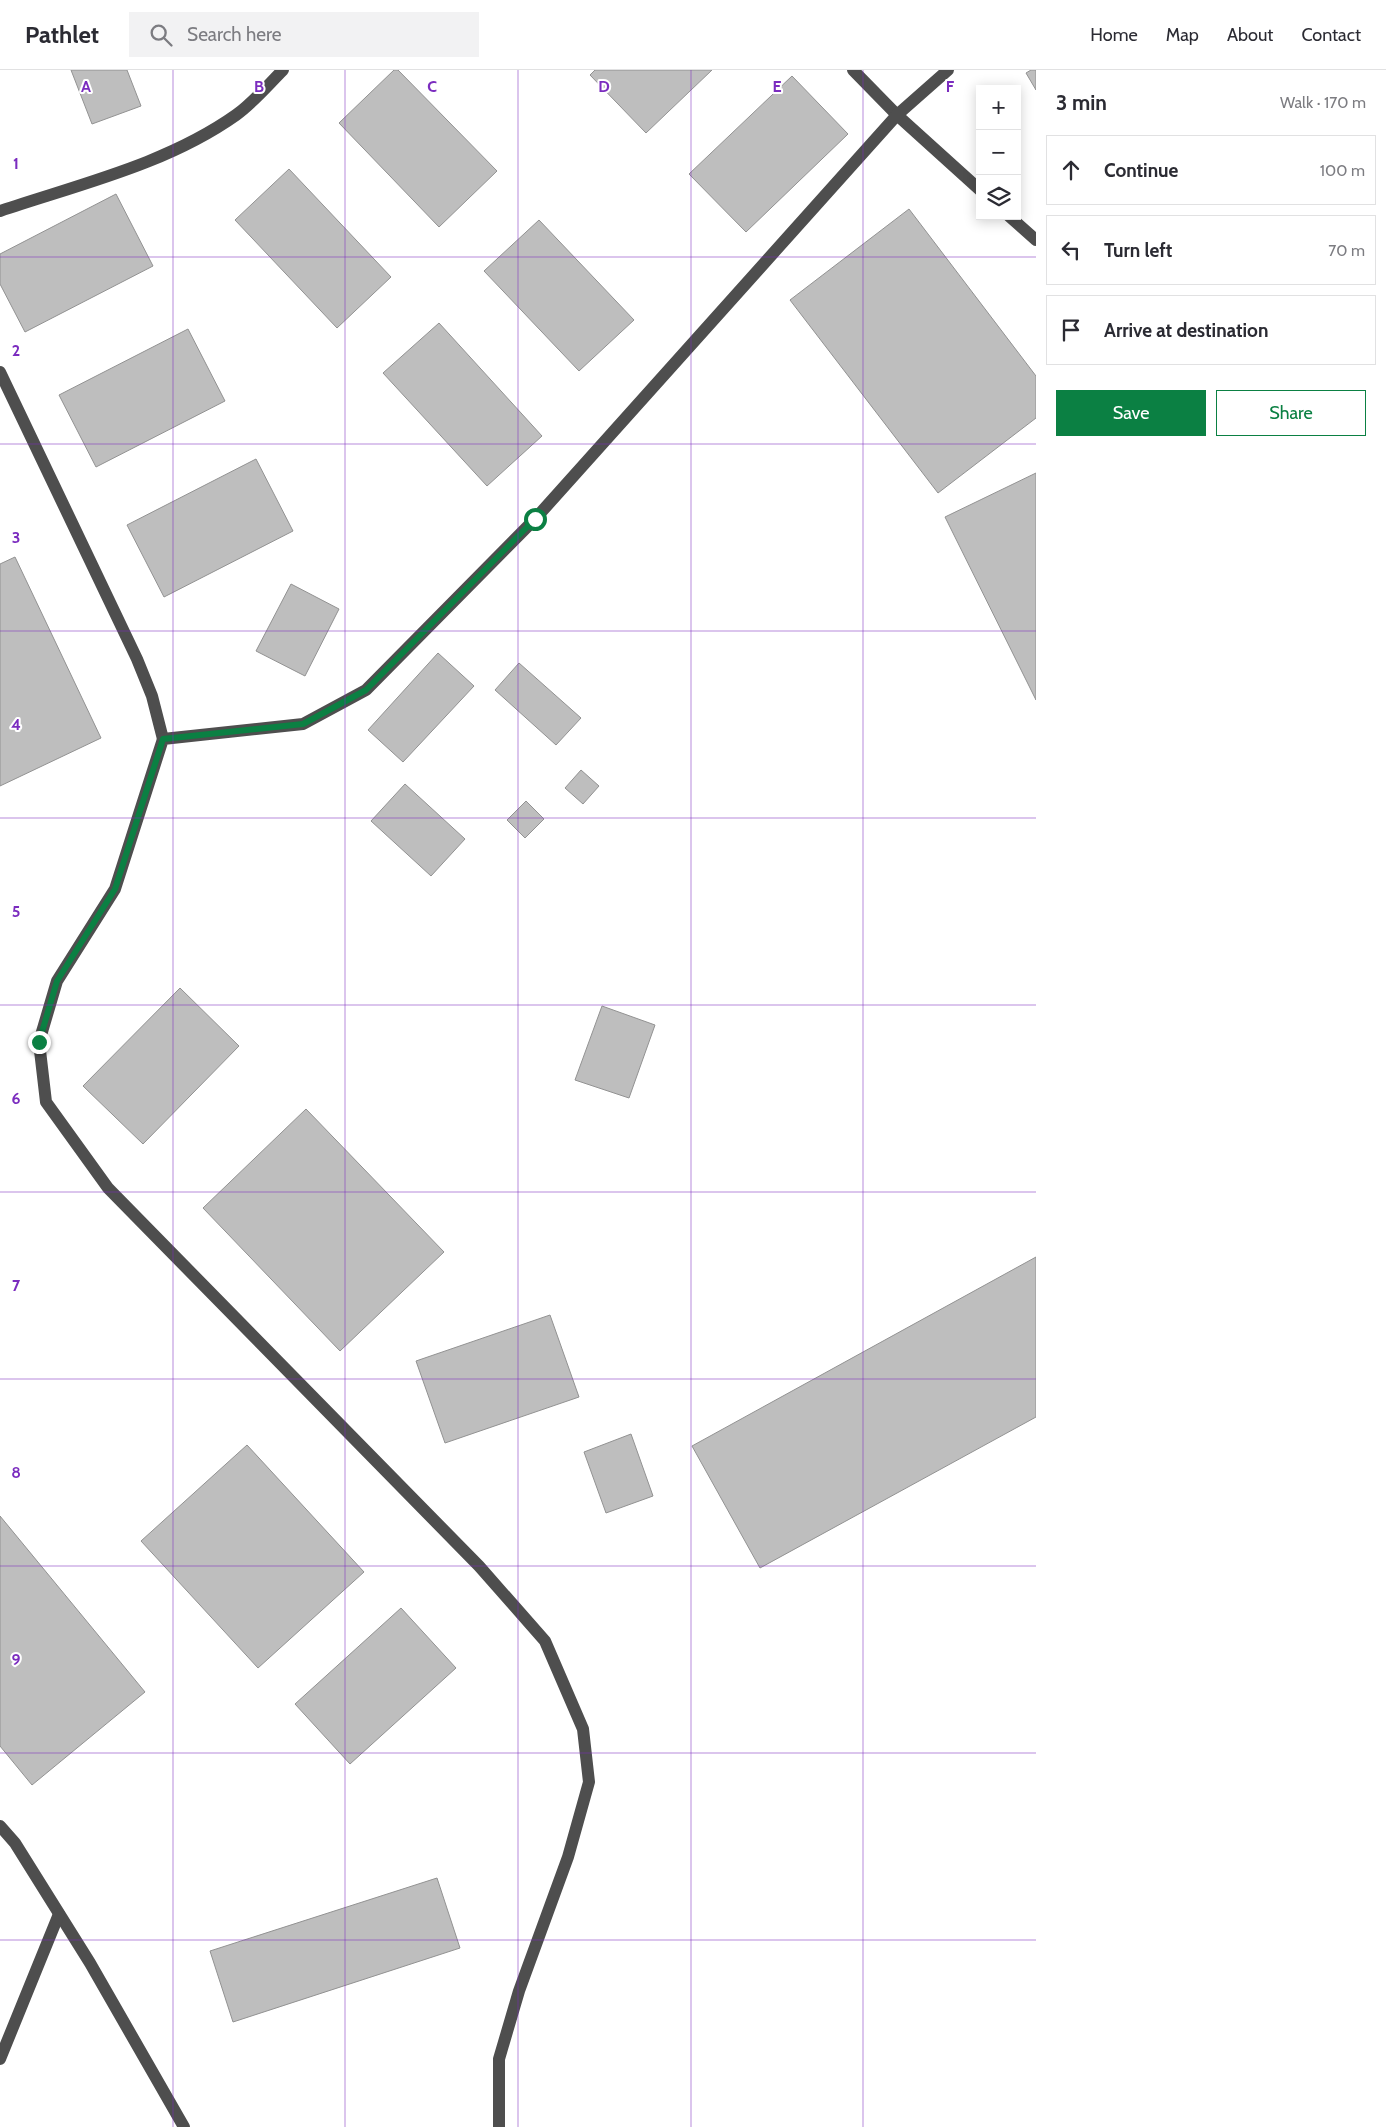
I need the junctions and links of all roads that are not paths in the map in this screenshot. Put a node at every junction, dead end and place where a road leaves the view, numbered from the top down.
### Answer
1 (283, 70) edge
2 (853, 70) edge
3 (948, 70) edge
4 (897, 115) junction
5 (976, 186) edge
6 (0, 211) edge
7 (1014, 220) edge
8 (1036, 240) edge
9 (0, 372) edge
10 (163, 739) junction
11 (0, 1826) edge
12 (59, 1914) junction
13 (0, 2059) edge
14 (184, 2127) edge
15 (499, 2127) edge

1 - 6 lane
2 - 4 lane
3 - 4 lane
4 - 5 lane
4 - 10 lane
7 - 8 lane
9 - 10 lane
10 - 15 lane
11 - 12 lane
12 - 13 lane
12 - 14 lane

